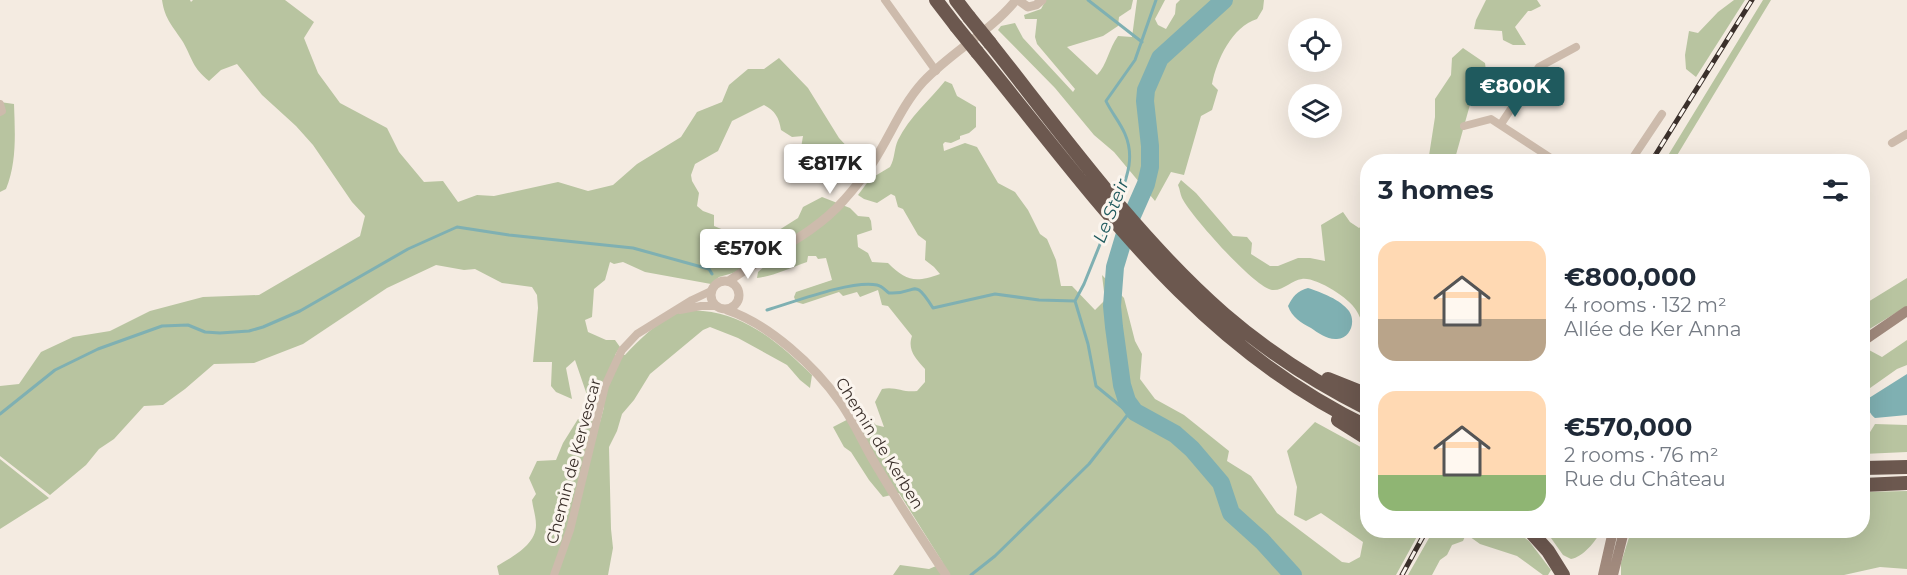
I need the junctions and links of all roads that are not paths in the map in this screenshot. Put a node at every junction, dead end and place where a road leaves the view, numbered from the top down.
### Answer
1 (885, 0) edge
2 (936, 0) edge
3 (956, 0) edge
4 (1042, 0) edge
5 (1020, 2) edge
6 (1576, 47) dead end
7 (936, 71) junction
8 (0, 104) edge
9 (0, 112) edge
10 (1662, 114) dead end
11 (1501, 124) junction
12 (1464, 126) dead end
13 (1907, 134) edge
14 (1892, 144) dead end
15 (1545, 154) edge
16 (1635, 154) edge
17 (746, 270) junction
18 (729, 281) junction
19 (738, 289) junction
20 (711, 291) junction
21 (738, 301) junction
22 (716, 306) junction
23 (728, 310) junction
24 (676, 311) junction
25 (1907, 311) edge
26 (747, 318) junction
27 (1907, 320) edge
28 (1870, 335) edge
29 (1870, 344) edge
30 (1243, 350) junction
31 (1272, 351) junction
32 (1360, 392) edge
33 (1360, 405) edge
34 (1360, 423) edge
35 (1360, 433) edge
36 (1907, 467) edge
37 (1870, 468) edge
38 (1907, 483) edge
39 (1870, 485) edge
40 (1536, 538) edge
41 (1610, 538) edge
42 (1622, 538) edge
43 (554, 575) edge
44 (946, 575) edge
45 (1563, 575) edge
46 (1602, 575) edge
47 (1613, 575) edge

1 - 7 street
2 - 30 highway, bridge
3 - 31 highway, bridge
4 - 5 street
5 - 7 street
6 - 11 street
7 - 17 street
8 - 9 street
10 - 16 street
11 - 12 street
11 - 15 street
13 - 14 street
17 - 18 street
17 - 19 street
18 - 19 street
18 - 20 street
19 - 21 street
20 - 22 street
20 - 24 street, Chemin de Kervescar
21 - 23 street
21 - 26 street, Chemin de Kerben
22 - 23 street
22 - 24 street, Chemin de Kervescar
23 - 26 street, Chemin de Kerben
24 - 43 street, Chemin de Kervescar
25 - 28 main road
26 - 44 street, Chemin de Kerben
27 - 29 main road
30 - 34 highway
30 - 35 highway
31 - 32 highway
31 - 33 highway
36 - 37 highway
38 - 39 highway
40 - 45 highway
41 - 46 main road
42 - 47 main road

